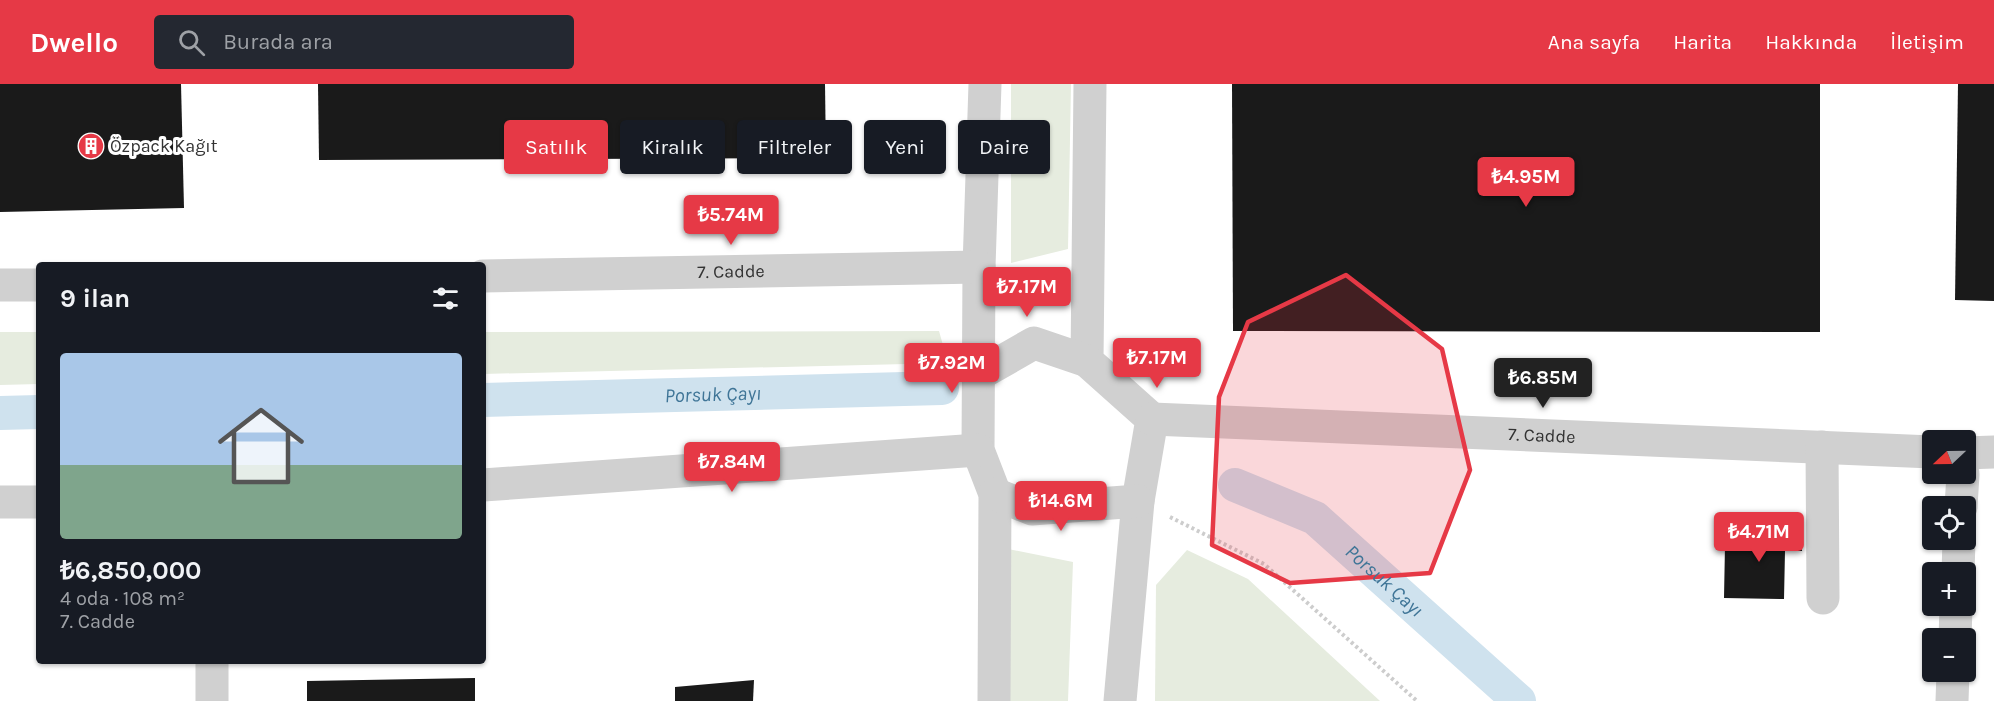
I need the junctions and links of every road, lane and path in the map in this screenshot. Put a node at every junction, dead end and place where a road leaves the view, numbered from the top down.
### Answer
1 (985, 84) edge
2 (1090, 84) edge
3 (979, 267) junction
4 (486, 276) edge
5 (0, 285) edge
6 (36, 285) edge
7 (1087, 361) junction
8 (978, 375) junction
9 (1152, 418) junction
10 (1822, 447) junction
11 (978, 450) junction
12 (1922, 452) edge
13 (1976, 453) edge
14 (1994, 453) edge
15 (486, 485) edge
16 (995, 494) junction
17 (1138, 501) junction
18 (0, 502) edge
19 (36, 502) edge
20 (1822, 598) dead end
21 (212, 664) edge
22 (1953, 682) edge
23 (212, 701) edge
24 (994, 701) edge
25 (1120, 701) edge
26 (1417, 701) edge
27 (1952, 701) edge

1 - 3 street
2 - 7 street
3 - 4 street, 7. Cadde
3 - 8 street
5 - 6 street
7 - 8 street
7 - 9 street
8 - 11 street
9 - 10 street, 7. Cadde
9 - 17 street
10 - 12 street, 7. Cadde
10 - 20 street
11 - 15 street
11 - 16 street
13 - 14 street
16 - 17 street
16 - 24 street
17 - 25 street
17 - 26 path
18 - 19 street
21 - 23 street
22 - 27 street

